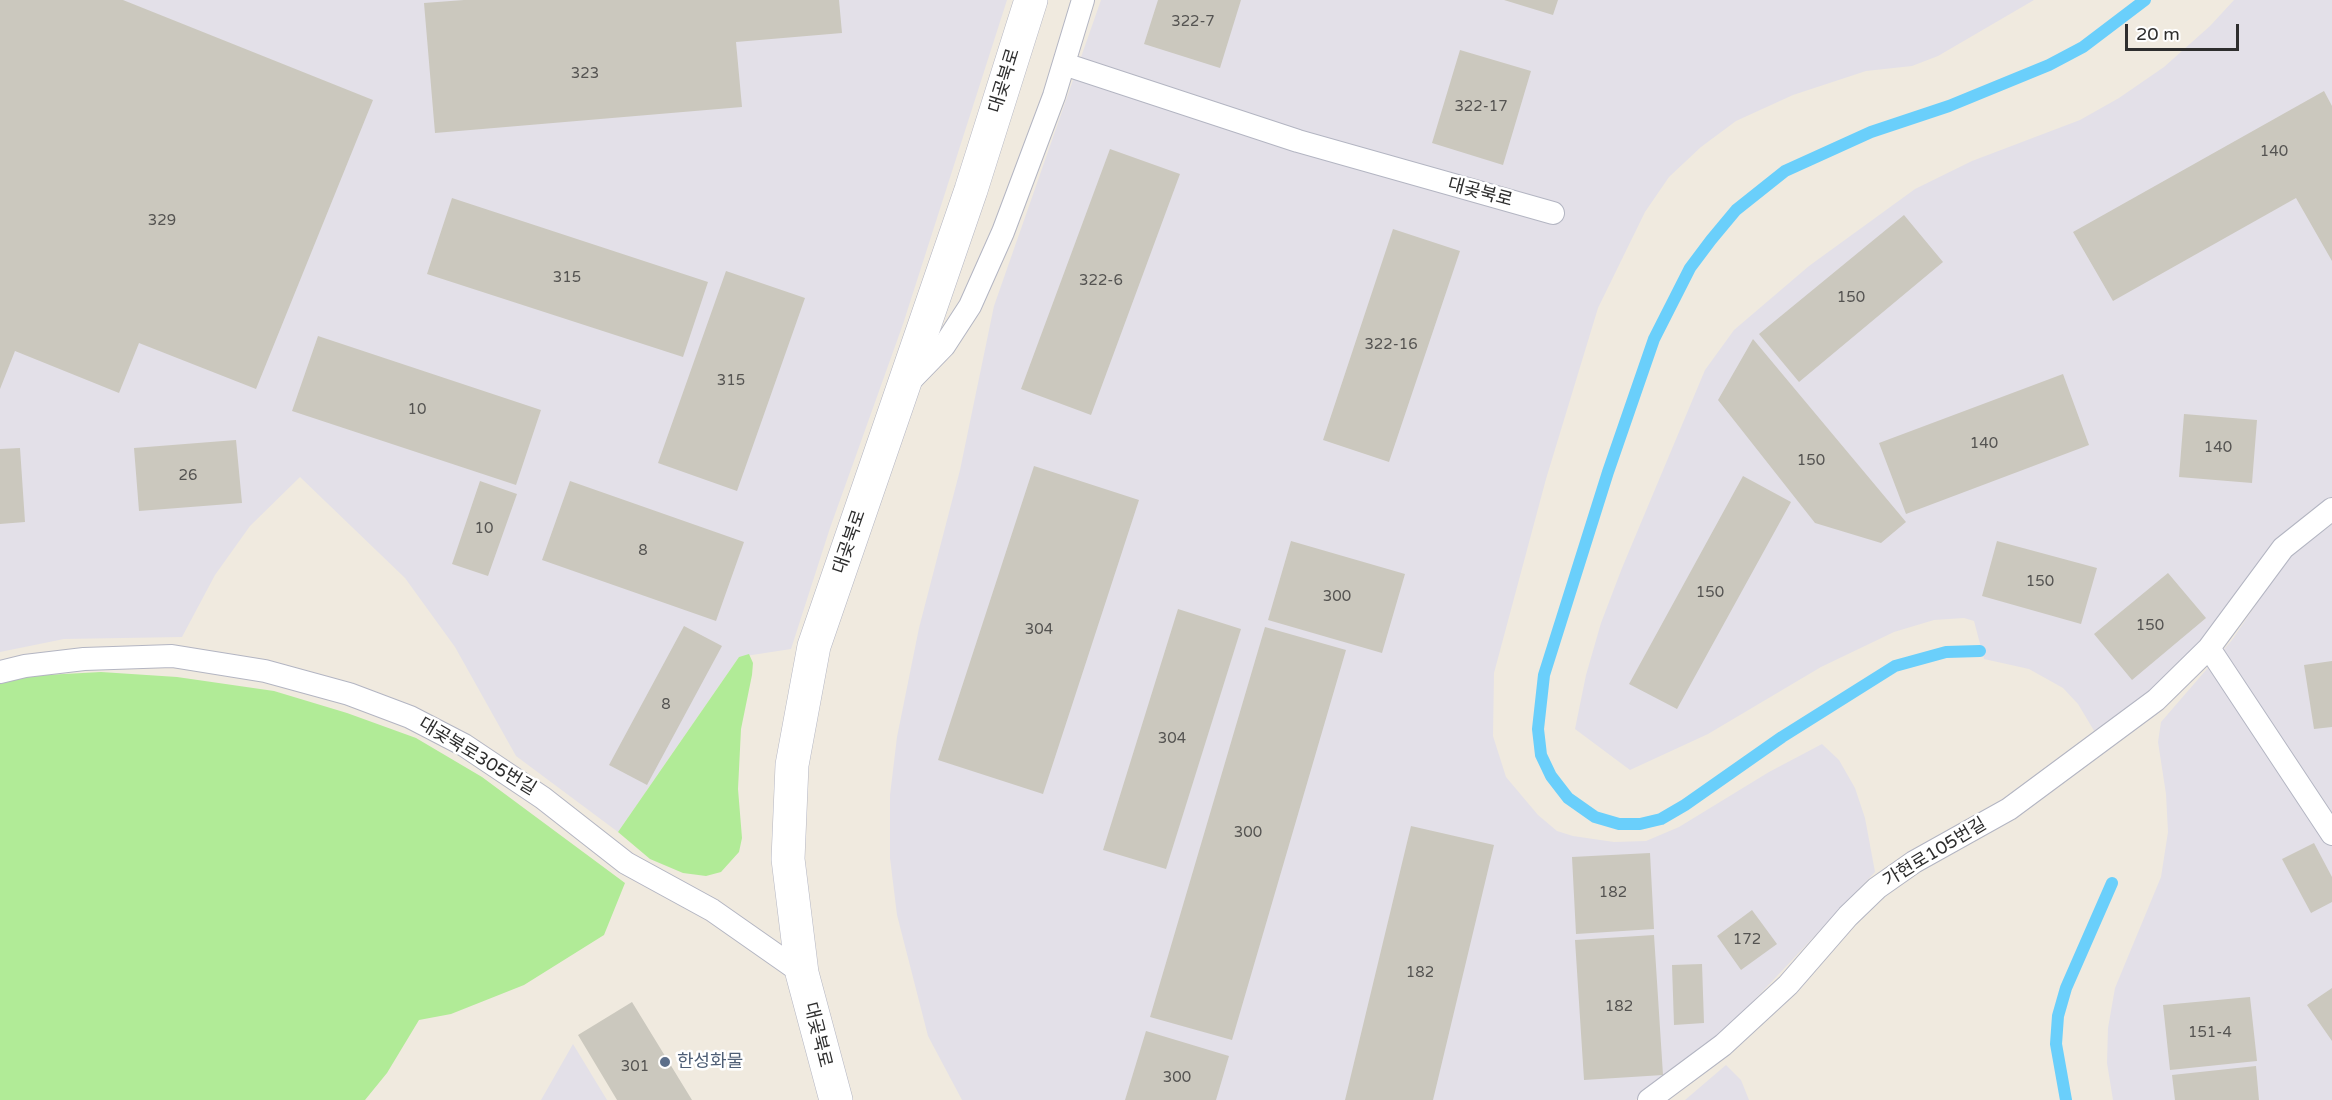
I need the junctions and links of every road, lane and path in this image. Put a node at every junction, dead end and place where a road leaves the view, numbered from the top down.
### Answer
1 (1031, 0) edge
2 (1083, 0) edge
3 (1064, 64) junction
4 (1553, 213) dead end
5 (903, 388) junction
6 (2332, 509) edge
7 (2209, 648) junction
8 (0, 672) edge
9 (2332, 834) edge
10 (802, 973) junction
11 (836, 1100) edge
12 (1649, 1100) edge

1 - 5 street, 대곶북로
2 - 3 lane
3 - 4 lane, 대곶북로
3 - 5 lane
5 - 10 street, 대곶북로
6 - 7 lane, 가현로105번길
7 - 9 lane
7 - 12 lane, 가현로105번길
8 - 10 lane, 대곶북로305번길
10 - 11 street, 대곶북로

